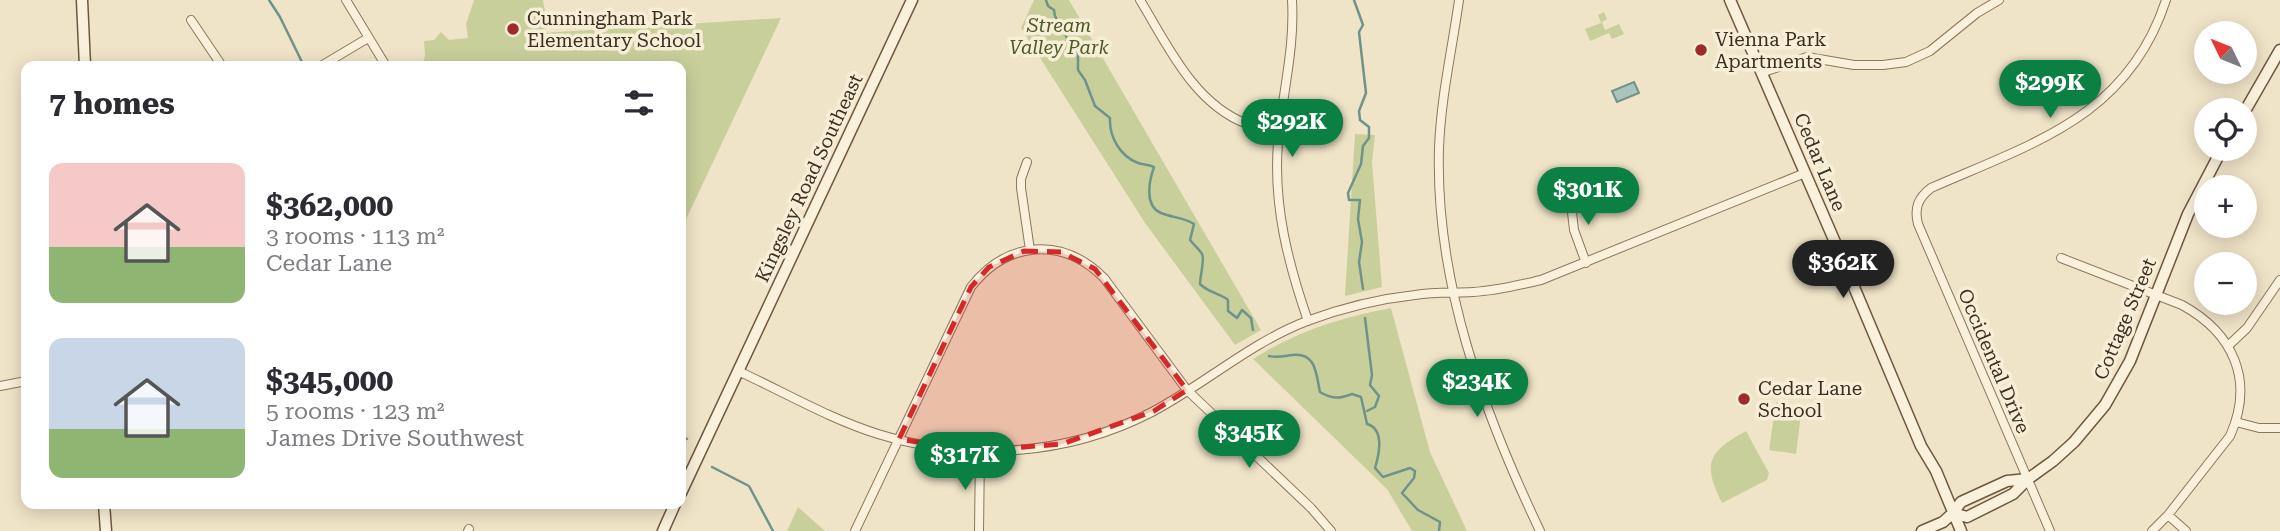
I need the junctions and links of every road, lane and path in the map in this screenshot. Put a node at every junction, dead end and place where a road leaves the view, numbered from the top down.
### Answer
1 (82, 0) edge
2 (346, 0) edge
3 (912, 0) edge
4 (1140, 0) edge
5 (1292, 0) edge
6 (1458, 0) edge
7 (1730, 0) edge
8 (1999, 0) edge
9 (2166, 0) edge
10 (191, 20) dead end
11 (368, 38) junction
12 (2280, 50) edge
13 (85, 61) edge
14 (219, 61) edge
15 (329, 61) edge
16 (383, 61) edge
17 (1761, 73) junction
18 (2252, 98) edge
19 (1279, 131) junction
20 (2216, 161) edge
21 (1027, 162) dead end
22 (1805, 173) junction
23 (1570, 195) dead end
24 (1030, 250) junction
25 (2061, 258) dead end
26 (1586, 263) junction
27 (2280, 280) edge
28 (1452, 293) junction
29 (2156, 295) junction
30 (1308, 321) junction
31 (2228, 346) junction
32 (738, 371) junction
33 (21, 382) edge
34 (0, 386) edge
35 (1186, 390) junction
36 (2236, 422) junction
37 (2280, 428) edge
38 (899, 439) junction
39 (980, 452) junction
40 (2028, 479) junction
41 (686, 482) edge
42 (104, 509) edge
43 (674, 509) edge
44 (1953, 513) junction
45 (2168, 515) junction
46 (106, 531) edge
47 (663, 531) edge
48 (855, 531) edge
49 (979, 531) edge
50 (1331, 531) edge
51 (1539, 531) edge
52 (1922, 531) edge
53 (1961, 531) edge
54 (2050, 531) edge
55 (2152, 531) edge
56 (2186, 531) edge

1 - 13 street
2 - 11 street
3 - 32 street, Kingsley Road Southeast
4 - 19 street
5 - 19 street
6 - 28 street
7 - 17 street, Cedar Lane
8 - 17 street
9 - 40 street, Occidental Drive
10 - 14 street
11 - 15 street
11 - 16 street
12 - 18 street
17 - 22 street, Cedar Lane
19 - 30 street
20 - 29 street, Cottage Street
21 - 24 street
22 - 26 street
22 - 44 street, Cedar Lane
23 - 26 street
24 - 35 street
24 - 38 street
25 - 29 street
26 - 28 street
27 - 31 street
28 - 30 street
28 - 51 street
29 - 31 street
29 - 40 street, Cottage Street
30 - 35 street
31 - 36 street
32 - 38 street
32 - 41 street, Kingsley Road Southeast
33 - 34 street
35 - 39 street
35 - 50 street
36 - 37 street
36 - 45 street
38 - 39 street
38 - 48 street
39 - 49 street
40 - 44 street, Cottage Street
40 - 54 street, Occidental Drive
42 - 46 street
43 - 47 street
44 - 52 street, Cottage Street
44 - 53 street, Cedar Lane
45 - 55 street
45 - 56 street

